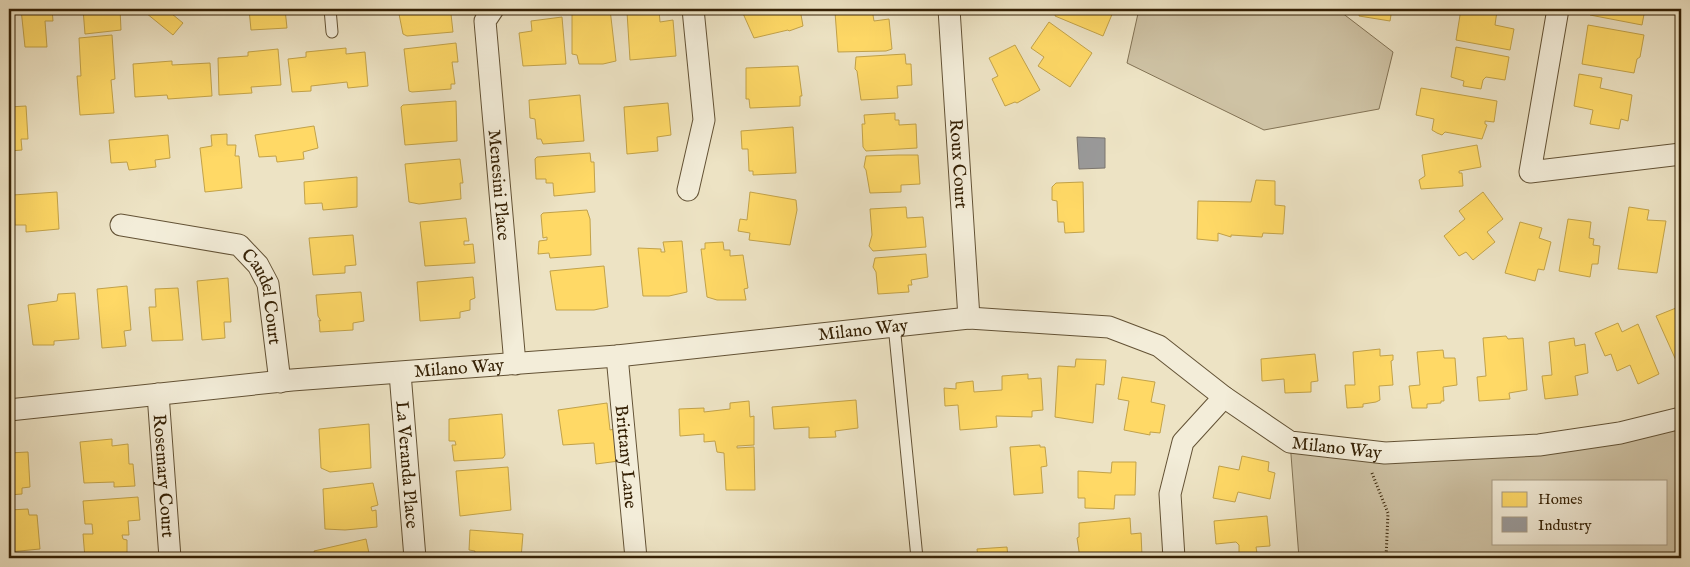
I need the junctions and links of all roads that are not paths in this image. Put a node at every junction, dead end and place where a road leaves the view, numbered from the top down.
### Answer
1 (330, 9) edge
2 (493, 9) edge
3 (693, 9) edge
4 (950, 9) edge
5 (1558, 9) edge
6 (332, 32) dead end
7 (1681, 154) edge
8 (688, 190) dead end
9 (121, 225) dead end
10 (969, 318) junction
11 (894, 325) junction
12 (617, 356) junction
13 (515, 364) junction
14 (400, 373) junction
15 (280, 382) junction
16 (158, 394) junction
17 (1224, 397) junction
18 (9, 410) edge
19 (1681, 418) edge
20 (170, 558) edge
21 (415, 558) edge
22 (636, 558) edge
23 (917, 558) edge
24 (1174, 558) edge

1 - 6 lane
2 - 13 street, Menesini Place
3 - 8 street
4 - 10 street, Roux Court
5 - 7 street
9 - 15 street, Caudel Court
10 - 11 street, Milano Way
10 - 17 street, Milano Way
11 - 12 street, Milano Way
11 - 23 lane
12 - 13 street, Milano Way
12 - 22 street, Brittany Lane
13 - 14 street, Milano Way
14 - 15 street, Milano Way
14 - 21 street, La Veranda Place
15 - 16 street, Milano Way
16 - 18 street, Milano Way
16 - 20 street, Rosemary Court
17 - 19 street, Milano Way
17 - 24 street

